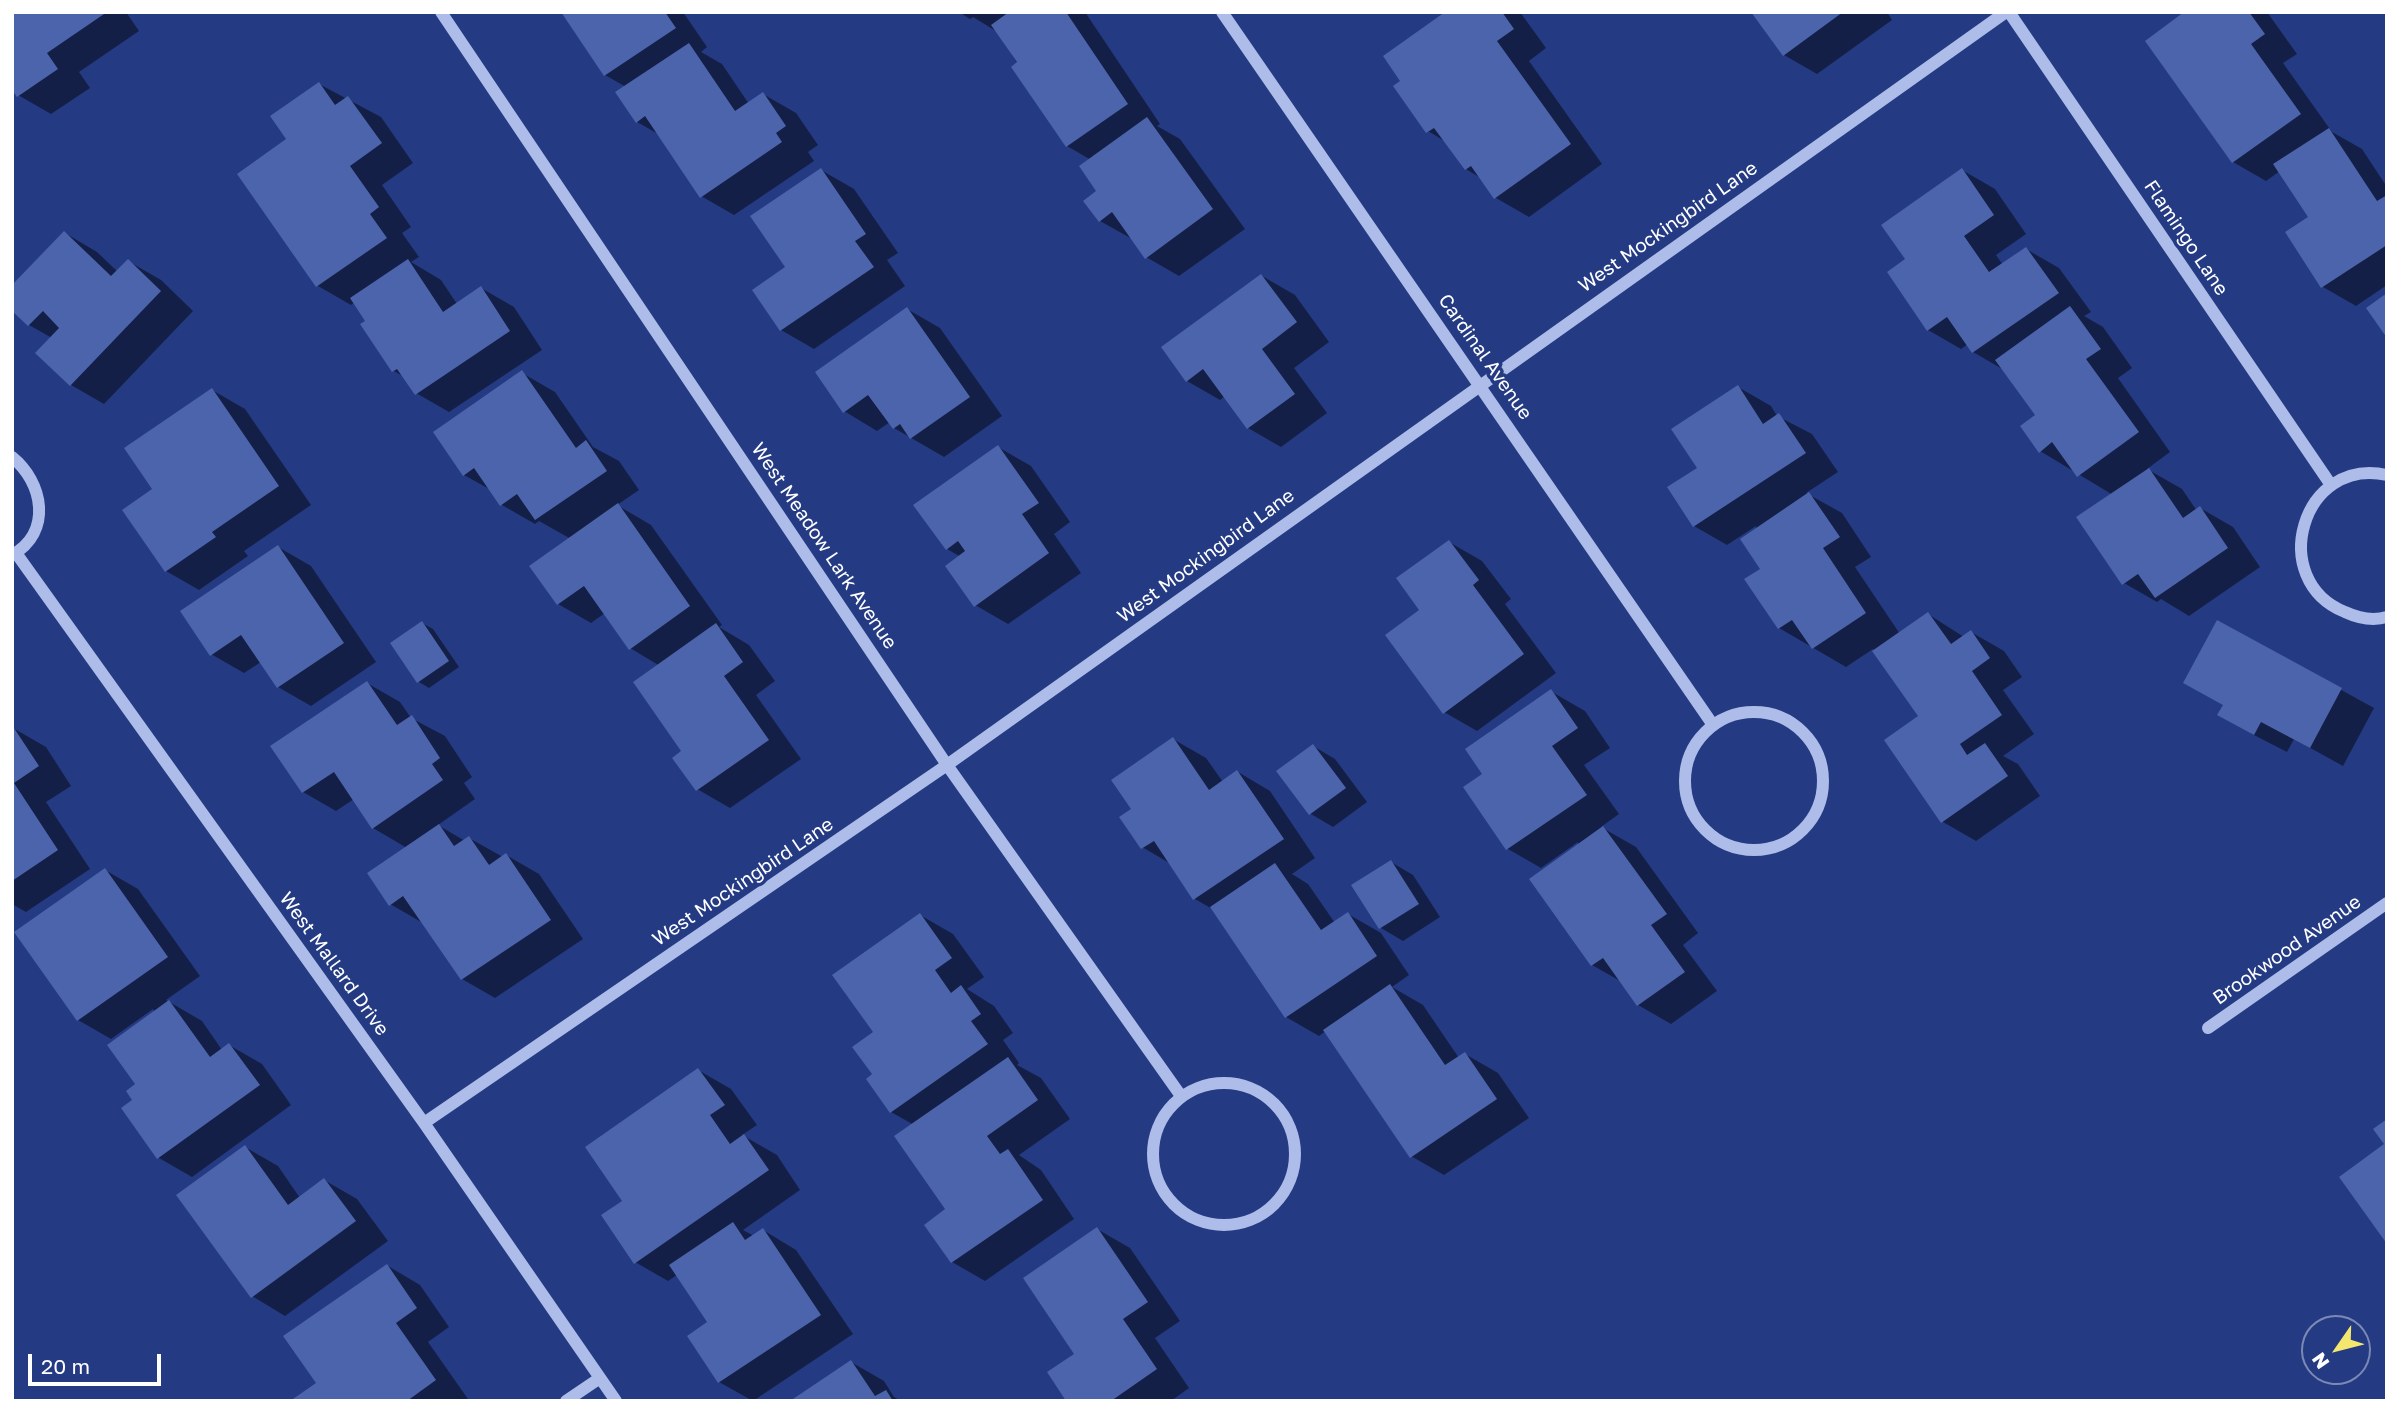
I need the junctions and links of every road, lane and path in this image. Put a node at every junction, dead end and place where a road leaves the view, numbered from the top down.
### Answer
1 (442, 12) edge
2 (1222, 12) edge
3 (2007, 12) edge
4 (1480, 384) junction
5 (12, 457) edge
6 (2387, 475) edge
7 (2331, 485) junction
8 (14, 554) edge
9 (2387, 617) edge
10 (1713, 725) junction
11 (947, 765) junction
12 (2387, 903) edge
13 (2208, 1028) dead end
14 (1181, 1096) junction
15 (424, 1123) junction
16 (600, 1378) junction
17 (566, 1401) edge
18 (616, 1401) edge

1 - 11 street, West Meadow Lark Avenue
2 - 4 street, Cardinal Avenue
3 - 4 street, West Mockingbird Lane
3 - 7 street, Flamingo Lane
4 - 10 street, Cardinal Avenue
4 - 11 street, West Mockingbird Lane
5 - 8 street, West Mallard Drive
6 - 7 street
7 - 9 street
8 - 15 street, West Mallard Drive
10 - 10 street
11 - 14 street, West Meadow Lark Avenue
11 - 15 street, West Mockingbird Lane
12 - 13 street, Brookwood Avenue
14 - 14 street
15 - 16 street, West Mallard Drive
16 - 17 street
16 - 18 street, West Mallard Drive

